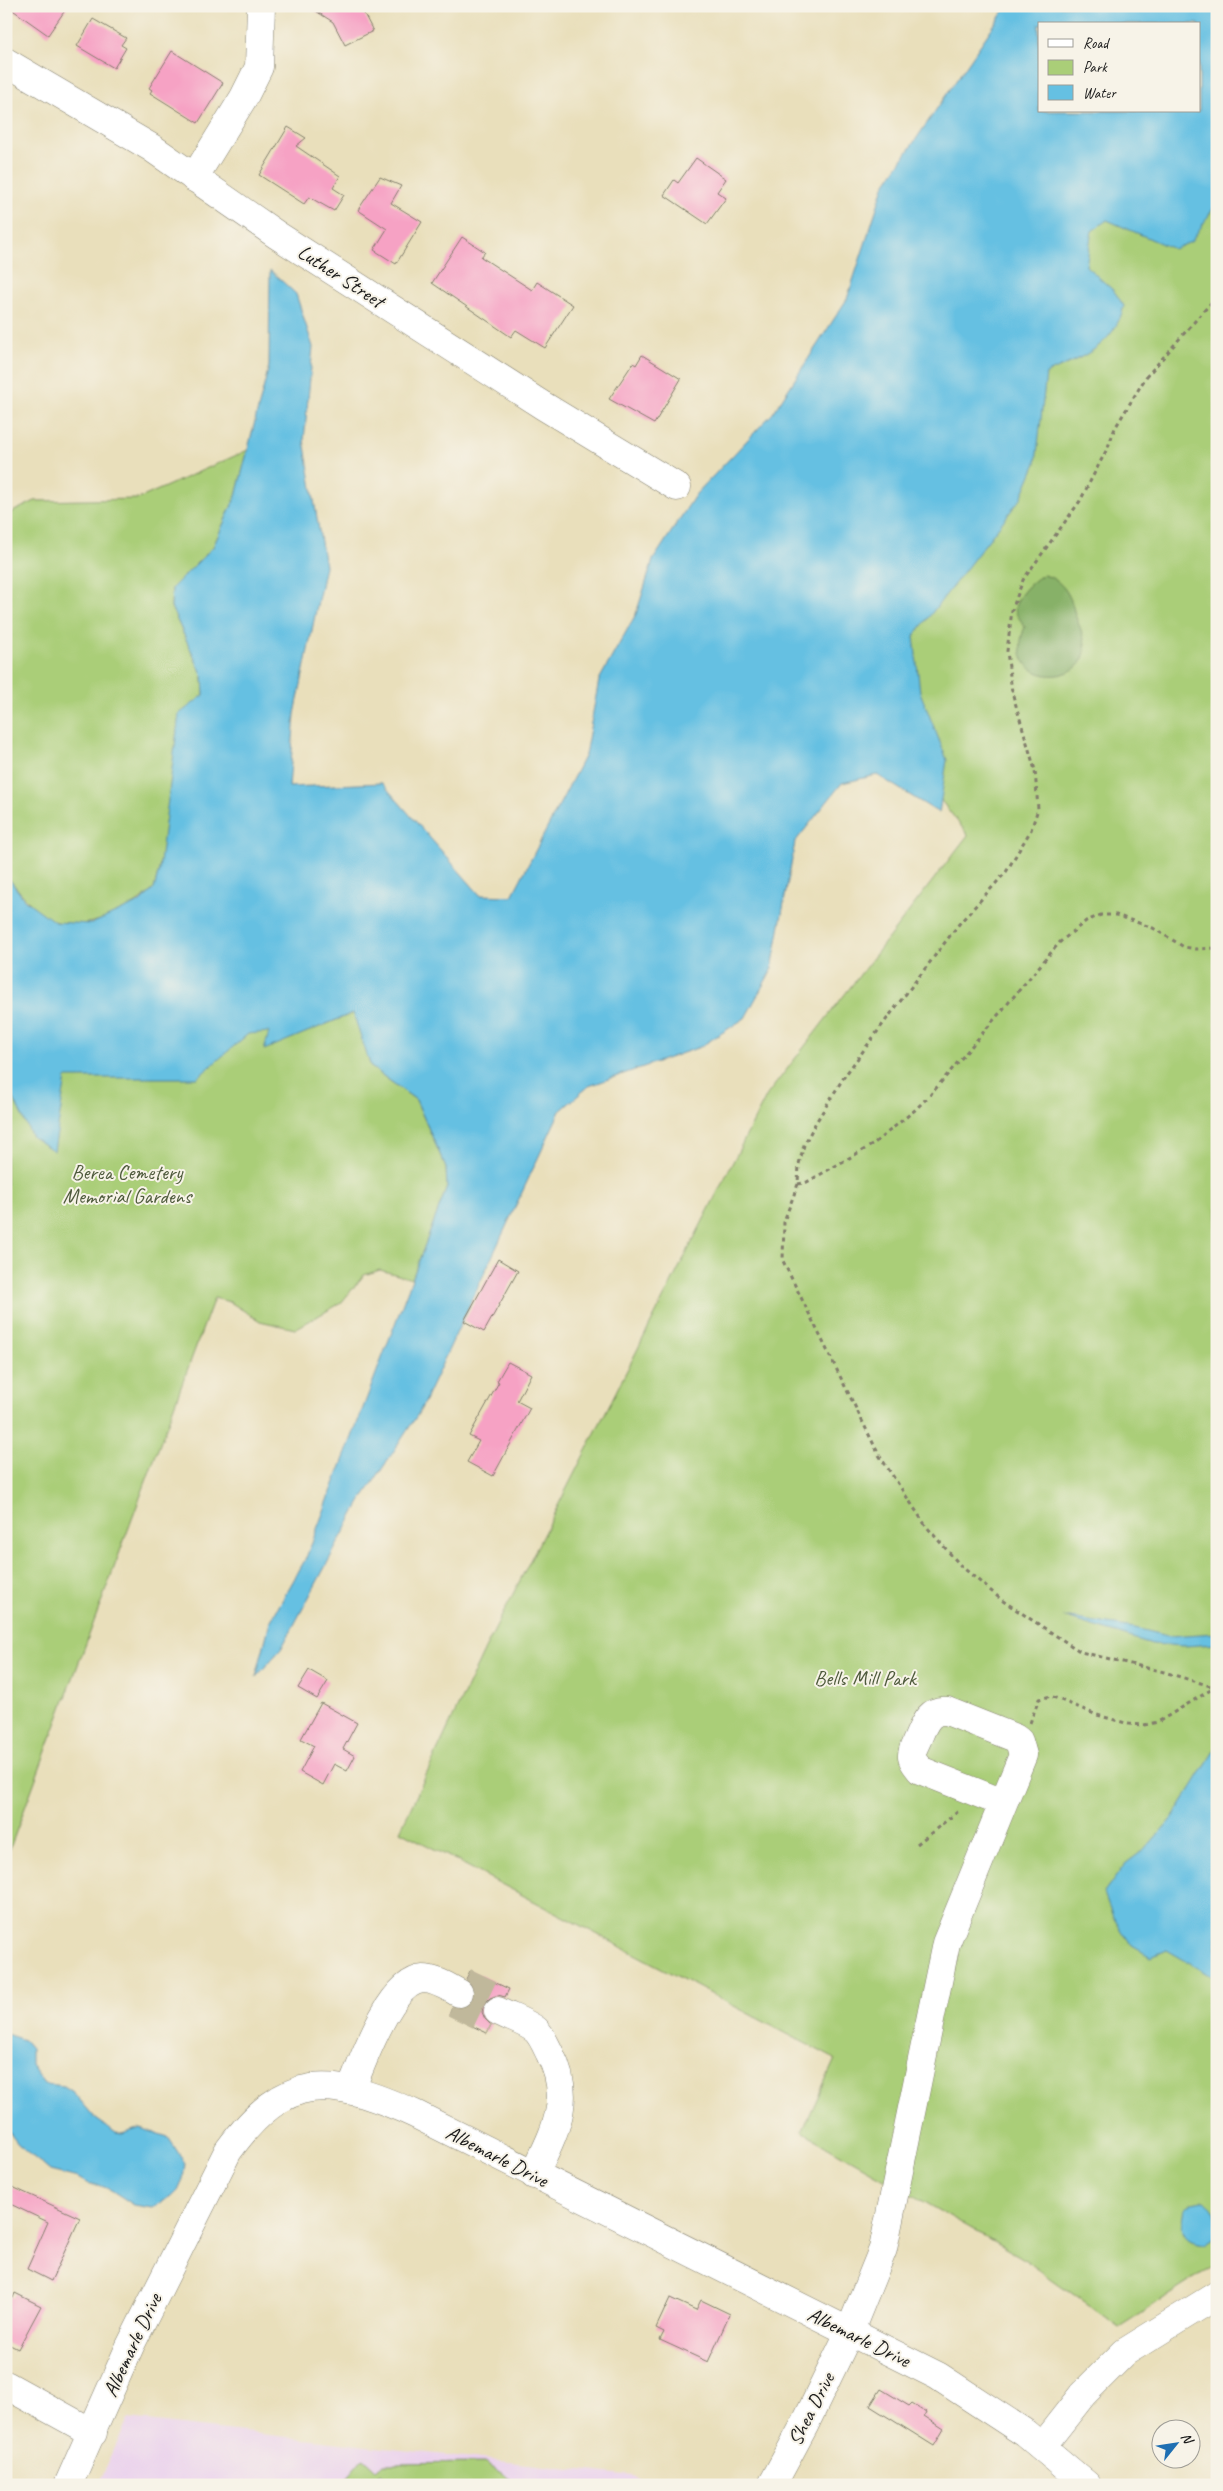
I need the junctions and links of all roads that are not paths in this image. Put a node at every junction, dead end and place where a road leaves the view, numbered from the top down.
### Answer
1 (261, 7) edge
2 (6, 62) edge
3 (194, 178) junction
4 (677, 487) dead end
5 (991, 1798) junction
6 (459, 1993) tunnel mouth
7 (552, 2057) junction
8 (351, 2090) junction
9 (534, 2175) junction
10 (1217, 2295) edge
11 (849, 2333) junction
12 (6, 2385) edge
13 (92, 2433) junction
14 (1042, 2446) junction
15 (68, 2485) edge
16 (772, 2485) edge
17 (1087, 2485) edge

1 - 3 street
2 - 3 street, Luther Street
3 - 4 street, Luther Street
5 - 5 street, Shea Drive
5 - 11 street, Shea Drive
6 - 8 street
7 - 7 street
7 - 9 street
8 - 9 street, Albemarle Drive
8 - 13 street, Albemarle Drive
9 - 11 street, Albemarle Drive
10 - 14 street
11 - 14 street, Albemarle Drive
11 - 16 street, Shea Drive
12 - 13 street
13 - 15 street, Albemarle Drive
14 - 17 street, Albemarle Drive

